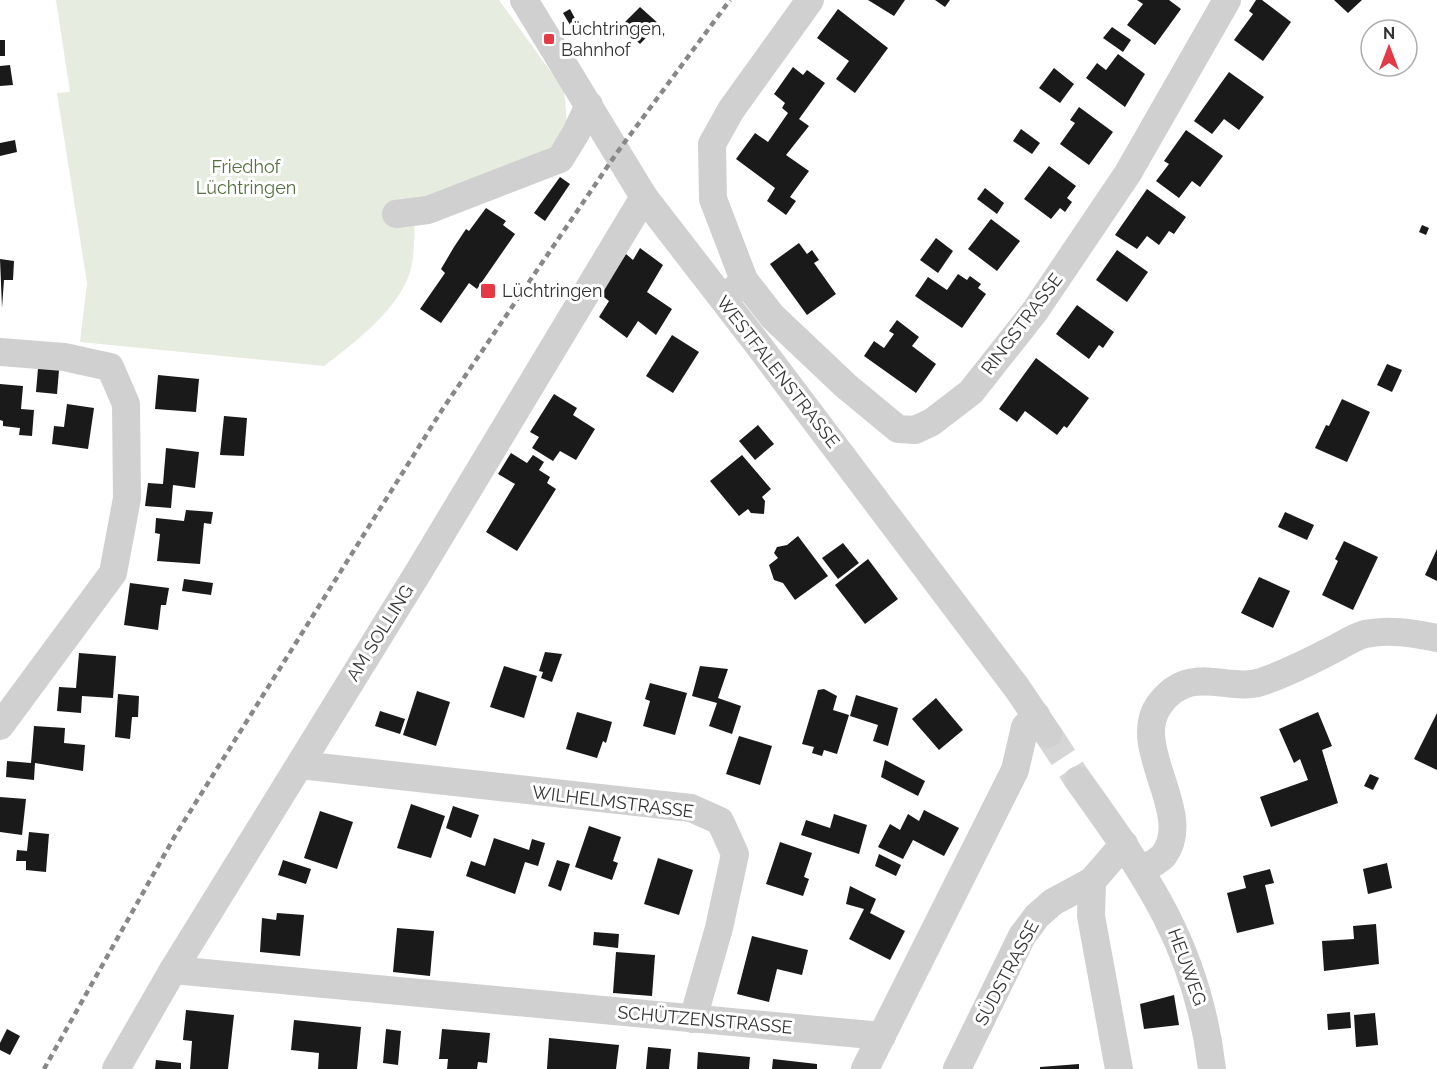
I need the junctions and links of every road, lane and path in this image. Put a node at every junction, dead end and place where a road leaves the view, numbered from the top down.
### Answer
1 (524, 0) edge
2 (810, 0) edge
3 (1227, 0) edge
4 (589, 105) junction
5 (644, 197) junction
6 (396, 214) dead end
7 (744, 280) junction
8 (723, 302) junction
9 (0, 352) edge
10 (1437, 638) edge
11 (0, 726) edge
12 (300, 765) junction
13 (1078, 780) tunnel mouth
14 (1124, 844) junction
15 (1142, 871) junction
16 (1092, 881) junction
17 (173, 970) junction
18 (693, 1019) junction
19 (882, 1036) junction
20 (116, 1069) edge
21 (865, 1069) edge
22 (957, 1069) edge
23 (1119, 1069) edge
24 (1212, 1069) edge

1 - 4 street, WESTFALENSTRASSE
2 - 7 street
3 - 7 street, RINGSTRASSE
4 - 5 street, WESTFALENSTRASSE
4 - 6 street
5 - 8 street, WESTFALENSTRASSE
5 - 12 street, AM SOLLING
7 - 8 street
8 - 19 street, WESTFALENSTRASSE
9 - 11 street
10 - 15 street
12 - 17 street, AM SOLLING
12 - 18 street, WILHELMSTRASSE
13 - 14 street
14 - 15 street
14 - 16 street, SÜDSTRASSE
15 - 24 street, HEUWEG
16 - 22 street, SÜDSTRASSE
16 - 23 street
17 - 18 street, SCHÜTZENSTRASSE
17 - 20 street, AM SOLLING
18 - 19 street, SCHÜTZENSTRASSE
19 - 21 street

